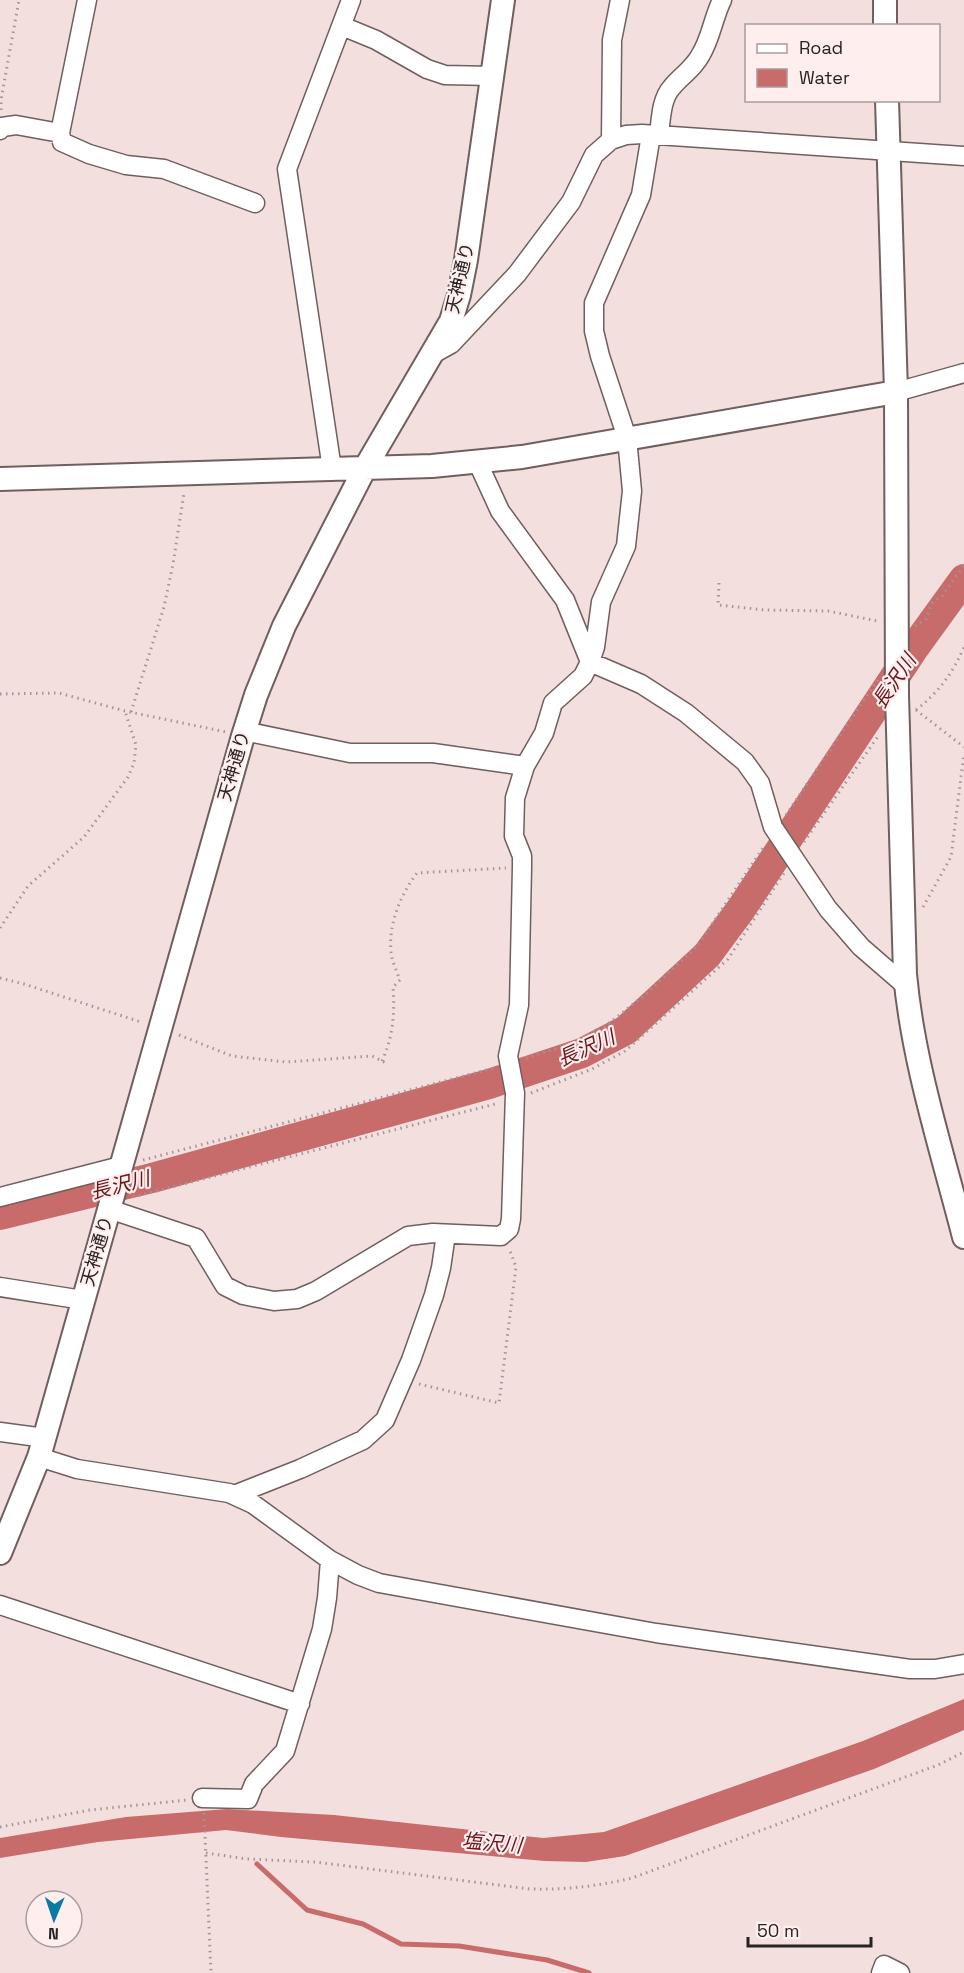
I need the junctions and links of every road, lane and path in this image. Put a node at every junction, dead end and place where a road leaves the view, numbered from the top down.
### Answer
1 (19, 0) edge
2 (87, 0) edge
3 (351, 0) edge
4 (503, 0) edge
5 (620, 0) edge
6 (722, 0) edge
7 (885, 0) edge
8 (885, 24) edge
9 (342, 26) junction
10 (492, 76) junction
11 (887, 102) edge
12 (1, 128) edge
13 (60, 134) junction
14 (655, 135) junction
15 (611, 140) junction
16 (888, 152) junction
17 (964, 156) edge
18 (255, 203) dead end
19 (433, 354) junction
20 (964, 373) edge
21 (896, 392) junction
22 (627, 438) junction
23 (477, 461) junction
24 (365, 468) junction
25 (332, 469) junction
26 (187, 474) junction
27 (0, 479) edge
28 (964, 565) edge
29 (719, 583) dead end
30 (897, 639) junction
31 (964, 647) edge
32 (590, 662) junction
33 (0, 694) edge
34 (904, 707) junction
35 (125, 711) junction
36 (131, 712) junction
37 (243, 733) junction
38 (964, 747) edge
39 (964, 753) edge
40 (525, 766) junction
41 (776, 832) junction
42 (791, 856) junction
43 (522, 867) junction
44 (0, 928) edge
45 (903, 928) junction
46 (0, 978) edge
47 (906, 986) junction
48 (160, 1029) junction
49 (510, 1065) junction
50 (515, 1096) junction
51 (121, 1166) junction
52 (0, 1197) edge
53 (111, 1204) junction
54 (446, 1234) junction
55 (504, 1234) junction
56 (964, 1237) edge
57 (0, 1287) edge
58 (83, 1300) junction
59 (402, 1380) junction
60 (0, 1432) edge
61 (42, 1448) junction
62 (234, 1495) junction
63 (0, 1553) edge
64 (330, 1560) junction
65 (0, 1605) edge
66 (964, 1664) edge
67 (300, 1704) junction
68 (964, 1752) edge
69 (203, 1802) junction
70 (0, 1827) edge
71 (206, 1853) junction
72 (211, 1973) edge
73 (881, 1973) edge
74 (900, 1973) edge

1 - 12 path
2 - 13 street
3 - 9 street
4 - 10 street, 天神通り
5 - 15 street
6 - 14 street
7 - 8 street
9 - 10 street
9 - 25 street
10 - 19 street, 天神通り
11 - 16 street
12 - 13 street
13 - 18 street
14 - 15 street
14 - 16 street
14 - 22 street
15 - 19 street
16 - 17 street
16 - 21 street
19 - 24 street, 天神通り
20 - 21 street
21 - 22 street
21 - 30 street
22 - 23 street
22 - 32 street
23 - 24 street
23 - 32 street
24 - 25 street
24 - 37 street, 天神通り
25 - 26 street
26 - 27 street
26 - 36 path
28 - 30 path
29 - 30 path
30 - 34 street
30 - 41 path
31 - 34 path
32 - 40 street
32 - 41 street
33 - 35 path
34 - 38 path
34 - 42 path
34 - 45 street
35 - 36 path
35 - 44 path
36 - 37 path
37 - 40 street
37 - 48 street, 天神通り
39 - 45 path
40 - 43 street
41 - 42 street
41 - 49 path
42 - 47 street
42 - 50 path
43 - 48 path
43 - 49 street
45 - 47 street
46 - 48 path
47 - 56 street
48 - 51 street, 天神通り
49 - 50 street
49 - 51 path
50 - 53 path
50 - 55 street
51 - 52 street
51 - 53 street, 天神通り
53 - 54 street
53 - 58 street, 天神通り
54 - 55 street
54 - 59 street
55 - 59 path
57 - 58 street
58 - 61 street, 天神通り
59 - 62 street
60 - 61 street
61 - 62 street
61 - 63 street, 天神通り
62 - 64 street
64 - 66 street
64 - 67 street
65 - 67 street
67 - 69 street
68 - 71 path
69 - 70 path
69 - 71 path
71 - 72 path
73 - 74 street

